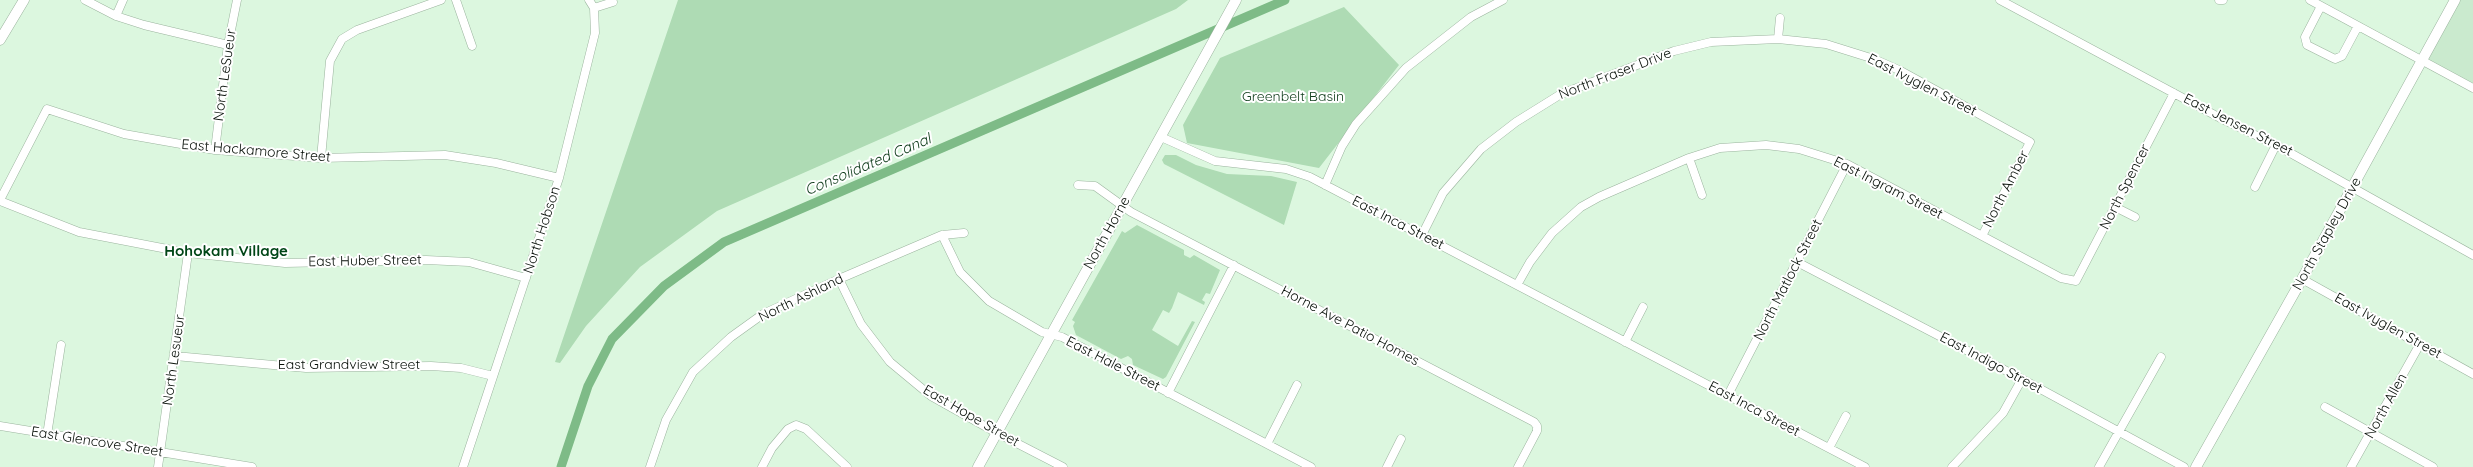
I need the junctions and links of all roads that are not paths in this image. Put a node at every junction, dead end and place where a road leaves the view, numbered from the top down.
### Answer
1 (24, 0) edge
2 (85, 0) edge
3 (123, 0) edge
4 (237, 0) edge
5 (441, 0) edge
6 (456, 0) edge
7 (589, 0) edge
8 (1236, 0) edge
9 (1502, 0) edge
10 (2000, 0) edge
11 (2219, 0) edge
12 (2224, 0) edge
13 (2310, 0) edge
14 (2455, 0) edge
15 (613, 2) dead end
16 (2321, 6) junction
17 (594, 8) junction
18 (116, 16) junction
19 (1780, 18) dead end
20 (2358, 26) junction
21 (1778, 39) junction
22 (0, 40) edge
23 (228, 45) junction
24 (472, 46) dead end
25 (2422, 60) junction
26 (2473, 88) edge
27 (2174, 93) junction
28 (1161, 137) junction
29 (2030, 142) joint
30 (2276, 145) junction
31 (215, 150) junction
32 (321, 158) junction
33 (1689, 158) junction
34 (1847, 164) junction
35 (558, 178) junction
36 (1078, 185) dead end
37 (1325, 185) junction
38 (2353, 186) junction
39 (2255, 187) dead end
40 (1702, 195) dead end
41 (0, 201) edge
42 (1123, 204) junction
43 (2115, 207) junction
44 (2136, 217) dead end
45 (964, 233) dead end
46 (942, 235) junction
47 (1422, 235) junction
48 (1982, 236) junction
49 (188, 253) junction
50 (2473, 255) edge
51 (1797, 262) junction
52 (1234, 265) junction
53 (526, 278) junction
54 (839, 279) junction
55 (2302, 279) junction
56 (2076, 281) joint
57 (1517, 285) junction
58 (1643, 307) dead end
59 (1051, 334) junction
60 (1625, 342) junction
61 (2420, 344) junction
62 (61, 345) dead end
63 (175, 356) junction
64 (2161, 357) dead end
65 (2473, 374) edge
66 (493, 376) junction
67 (2022, 379) junction
68 (1297, 385) dead end
69 (1168, 393) junction
70 (1728, 395) junction
71 (2325, 407) dead end
72 (1846, 416) dead end
73 (0, 426) edge
74 (2120, 432) junction
75 (2372, 432) junction
76 (996, 433) junction
77 (47, 435) junction
78 (1401, 439) dead end
79 (1267, 444) junction
80 (1829, 448) junction
81 (161, 452) junction
82 (158, 467) edge
83 (252, 467) edge
84 (463, 467) edge
85 (650, 467) edge
86 (762, 467) edge
87 (847, 467) edge
88 (978, 467) edge
89 (1063, 467) edge
90 (1311, 467) edge
91 (1387, 467) edge
92 (1518, 467) edge
93 (1865, 467) edge
94 (1952, 467) edge
95 (2099, 467) edge
96 (2184, 467) edge
97 (2196, 467) edge
98 (2351, 467) edge
99 (2433, 467) edge

1 - 22 main road
2 - 18 street
3 - 18 street
4 - 23 street, North LeSueur
5 - 32 street
6 - 24 street
7 - 17 street
8 - 28 main road, North Horne
9 - 37 street
10 - 27 street, East Jensen Street
11 - 12 street
13 - 16 street
14 - 25 main road, North Stapley Drive
15 - 17 street
16 - 20 street
16 - 20 street
17 - 35 street, North Hobson
18 - 23 street
19 - 21 street
20 - 25 street
21 - 29 street, East Ivyglen Street
21 - 47 street, North Fraser Drive
23 - 31 street, North LeSueur
25 - 26 street
25 - 38 main road, North Stapley Drive
27 - 30 street, East Jensen Street
27 - 43 street, North Spencer
28 - 37 street, East Inca Street
28 - 42 main road, North Horne
29 - 48 street, North Amber
30 - 38 street, East Jensen Street
30 - 39 street
31 - 32 street, East Hackamore Street
31 - 41 street, East Hackamore Street
32 - 35 street, East Hackamore Street
33 - 34 street, East Ingram Street
33 - 40 street
33 - 57 street, East Ingram Street
34 - 48 street, East Ingram Street
34 - 51 street, North Matlock Street
35 - 53 street, North Hobson
36 - 42 street, Horne Ave Patio Homes
37 - 47 street, East Inca Street
38 - 50 street, East Jensen Street
38 - 55 main road, North Stapley Drive
41 - 49 street, East Huber Street
42 - 52 street, Horne Ave Patio Homes
42 - 59 main road, North Horne
43 - 44 street
43 - 56 street, North Spencer
45 - 46 street, North Ashland
46 - 54 street, North Ashland
46 - 59 street, East Hale Street
47 - 57 street, East Inca Street
48 - 56 street, East Ingram Street
49 - 53 street, East Huber Street
49 - 63 street, North Lesueur
51 - 67 street, East Indigo Street
51 - 70 street, North Matlock Street
52 - 69 street
52 - 92 street, Horne Ave Patio Homes
53 - 66 street, North Hobson
54 - 76 street, East Hope Street
54 - 85 street, North Ashland
55 - 61 street, East Ivyglen Street
55 - 97 main road, North Stapley Drive
57 - 60 street, East Inca Street
58 - 60 street
59 - 69 street, East Hale Street
59 - 76 main road, North Horne
60 - 70 street, East Inca Street
61 - 65 street, East Ivyglen Street
61 - 75 street, North Allen
62 - 77 street
63 - 66 street, East Grandview Street
63 - 81 street, North Lesueur
64 - 74 street
66 - 84 street, North Hobson
67 - 74 street, East Indigo Street
67 - 94 street
68 - 79 street
69 - 79 street, East Hale Street
70 - 80 street, East Inca Street
71 - 75 street
72 - 80 street
73 - 77 street, East Glencove Street
74 - 95 street
74 - 96 street, East Indigo Street
75 - 98 street, North Allen
75 - 99 street
76 - 88 main road, North Horne
76 - 89 street, East Hope Street
77 - 81 street, East Glencove Street
78 - 91 street
79 - 90 street, East Hale Street
80 - 93 street, East Inca Street
81 - 82 street, North Lesueur
81 - 83 street, East Glencove Street
86 - 87 street

